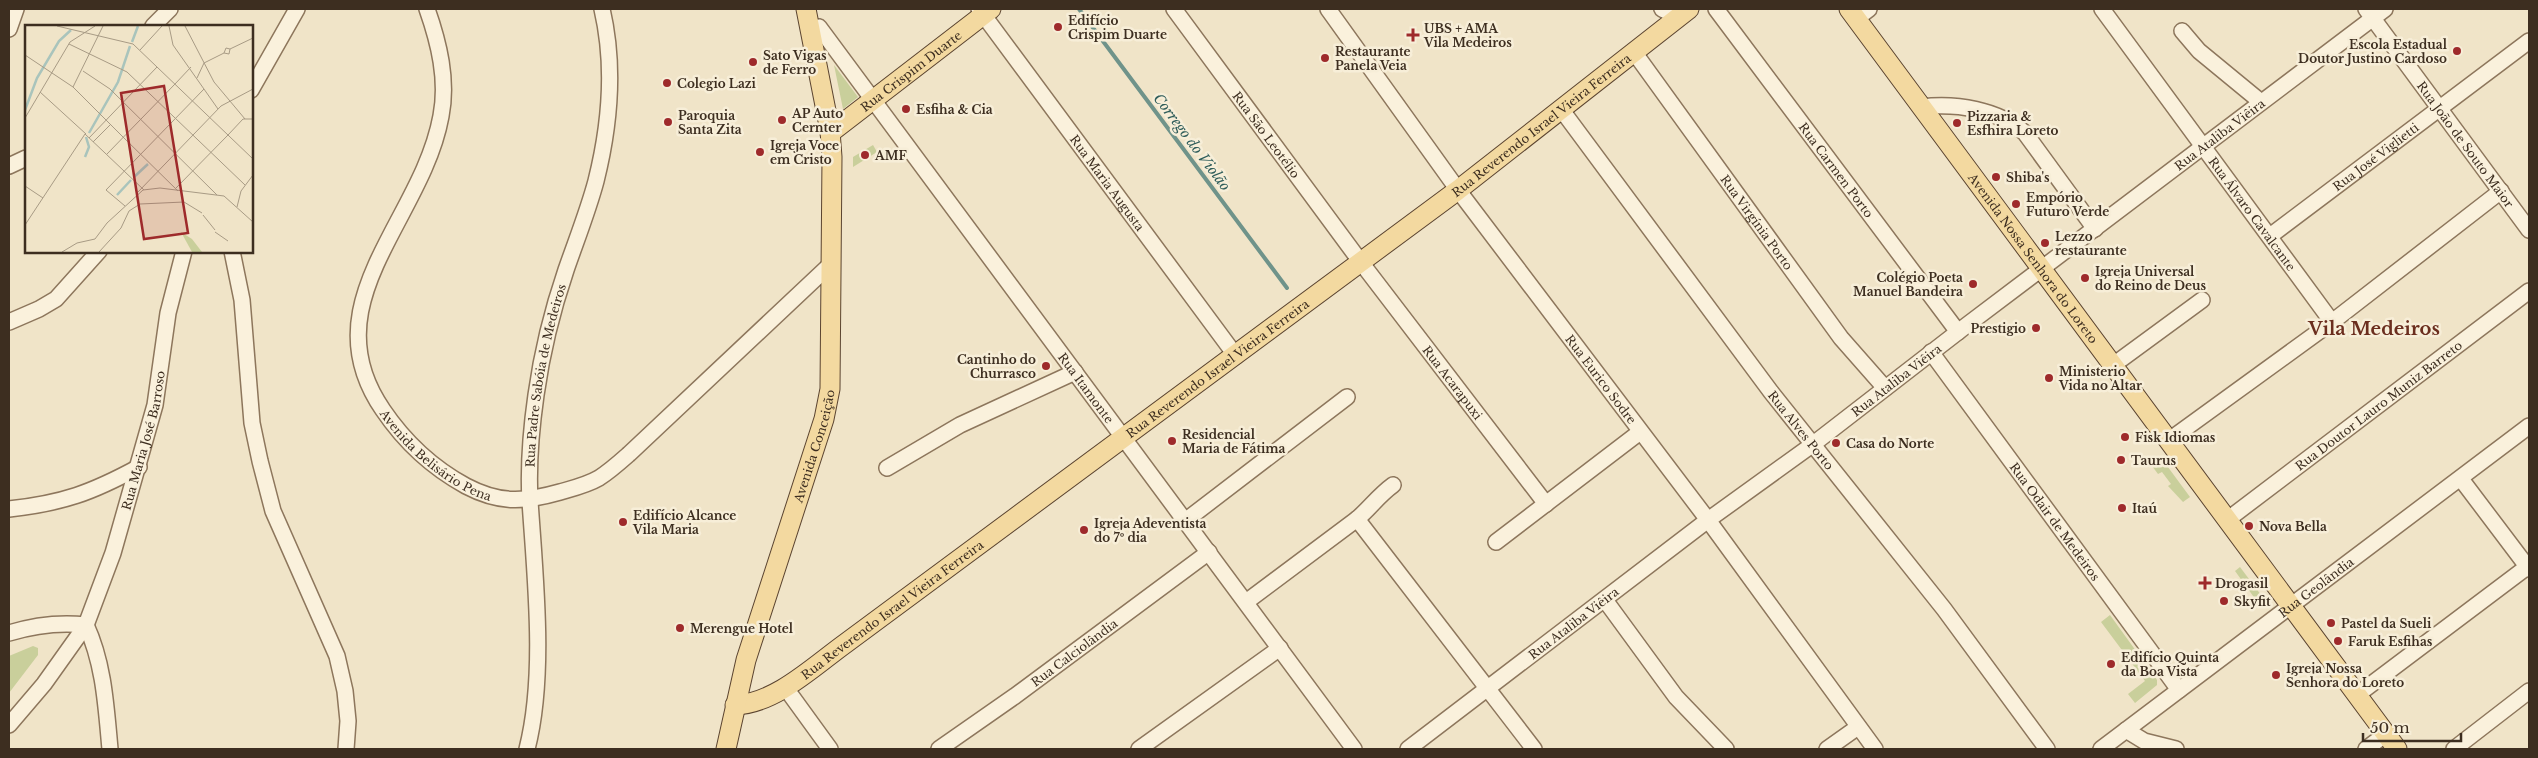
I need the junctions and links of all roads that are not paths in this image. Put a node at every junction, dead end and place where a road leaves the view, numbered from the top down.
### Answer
1 (16, 9) edge
2 (170, 9) edge
3 (297, 9) edge
4 (426, 9) edge
5 (602, 9) edge
6 (806, 9) edge
7 (1174, 9) edge
8 (1328, 9) edge
9 (1716, 9) edge
10 (2385, 9) edge
11 (985, 11) edge
12 (1677, 12) edge
13 (1858, 12) edge
14 (2111, 12) edge
15 (2369, 14) edge
16 (154, 25) edge
17 (819, 27) junction
18 (9, 29) edge
19 (2182, 31) dead end
20 (2529, 41) edge
21 (1634, 52) junction
22 (252, 88) edge
23 (873, 99) junction
24 (2261, 102) junction
25 (1921, 107) junction
26 (2439, 108) junction
27 (1561, 109) junction
28 (830, 132) junction
29 (2202, 146) junction
30 (25, 158) edge
31 (9, 166) edge
32 (1458, 190) junction
33 (2501, 191) junction
34 (2095, 229) junction
35 (2529, 230) edge
36 (2270, 236) junction
37 (98, 252) edge
38 (184, 252) edge
39 (232, 252) edge
40 (1360, 262) junction
41 (832, 263) junction
42 (2041, 269) junction
43 (2529, 291) edge
44 (2202, 300) dead end
45 (9, 322) edge
46 (2332, 322) junction
47 (1958, 332) junction
48 (1931, 352) junction
49 (1236, 356) junction
50 (2112, 366) junction
51 (1075, 372) junction
52 (1885, 388) junction
53 (1347, 397) dead end
54 (2529, 426) edge
55 (1640, 432) junction
56 (1123, 439) junction
57 (2168, 441) junction
58 (1812, 445) junction
59 (139, 467) junction
60 (886, 468) dead end
61 (2461, 479) junction
62 (1393, 485) dead end
63 (530, 500) junction
64 (1546, 504) junction
65 (9, 509) edge
66 (1357, 519) junction
67 (1185, 520) junction
68 (1708, 520) junction
69 (2227, 520) junction
70 (1496, 542) dead end
71 (1209, 552) junction
72 (2528, 568) edge
73 (1605, 600) junction
74 (1246, 602) junction
75 (2290, 605) junction
76 (86, 625) junction
77 (9, 633) edge
78 (1280, 648) junction
79 (785, 687) junction
80 (1488, 688) junction
81 (2179, 690) junction
82 (2529, 691) edge
83 (2357, 695) junction
84 (735, 705) junction
85 (9, 725) edge
86 (1858, 726) junction
87 (2126, 730) junction
88 (2386, 734) junction
89 (110, 749) edge
90 (346, 749) edge
91 (527, 749) edge
92 (726, 749) edge
93 (830, 749) edge
94 (939, 749) edge
95 (1139, 749) edge
96 (1354, 749) edge
97 (1408, 749) edge
98 (1534, 749) edge
99 (1726, 749) edge
100 (1828, 749) edge
101 (1875, 749) edge
102 (2047, 749) edge
103 (2101, 749) edge
104 (2176, 749) edge
105 (2366, 749) edge
106 (2397, 749) edge
107 (2454, 749) edge

1 - 18 street
2 - 16 street
3 - 22 street
4 - 63 street, Avenida Belisário Pena
5 - 63 street, Rua Padre Sabóia de Medeiros
6 - 17 main road, Avenida Conceição
6 - 28 main road, Avenida Conceição
7 - 40 street, Rua São Leotélio
8 - 32 street, Rua Eurico Sodre
9 - 47 street, Rua Carmen Porto
10 - 15 street, Rua Ataliba Viêira
11 - 23 main road, Rua Crispim Duarte
11 - 49 street, Rua Maria Augusta
12 - 21 main road, Rua Reverendo Israel Vieira Ferreira
13 - 25 main road, Avenida Nossa Senhora do Loreto
14 - 29 street, Rua Álvaro Cavalcante
15 - 24 street, Rua Ataliba Viêira
15 - 26 street, Rua João de Souto Maior
17 - 23 street, Rua Itamonte
17 - 28 main road, Avenida Conceição
19 - 24 street
20 - 26 street, Rua José Viglietti
21 - 27 main road, Rua Reverendo Israel Vieira Ferreira
21 - 52 street, Rua Virgínia Porto
23 - 28 main road, Rua Crispim Duarte
23 - 51 street, Rua Itamonte
24 - 29 street, Rua Ataliba Viêira
25 - 34 street
25 - 42 main road, Avenida Nossa Senhora do Loreto
26 - 33 street, Rua João de Souto Maior
26 - 36 street, Rua José Viglietti
27 - 32 main road, Rua Reverendo Israel Vieira Ferreira
27 - 58 street, Rua Alves Porto
28 - 41 main road, Avenida Conceição
29 - 34 street, Rua Ataliba Viêira
29 - 36 street, Rua Álvaro Cavalcante
30 - 31 street
32 - 40 main road, Rua Reverendo Israel Vieira Ferreira
32 - 55 street, Rua Eurico Sodre
33 - 35 street, Rua João de Souto Maior
33 - 46 street
34 - 42 street, Rua Ataliba Viêira
36 - 46 street, Rua Álvaro Cavalcante
37 - 45 street
38 - 59 street, Rua Maria José Barroso
39 - 90 street
40 - 49 main road, Rua Reverendo Israel Vieira Ferreira
40 - 64 street, Rua Acarapuxi
41 - 63 street, Avenida Belisário Pena
41 - 84 main road, Avenida Conceição
42 - 47 street, Rua Ataliba Viêira
42 - 50 main road, Avenida Nossa Senhora do Loreto
43 - 69 street, Rua Doutor Lauro Muniz Barreto
44 - 50 street
46 - 57 street
47 - 48 street, Rua Ataliba Viêira
48 - 52 street, Rua Ataliba Viêira
48 - 81 street, Rua Odair de Medeiros
49 - 56 main road, Rua Reverendo Israel Vieira Ferreira
50 - 57 main road, Avenida Nossa Senhora do Loreto
51 - 56 street, Rua Itamonte
51 - 60 street
52 - 58 street, Rua Ataliba Viêira
53 - 67 street
54 - 61 street, Rua Geolândia
55 - 64 street
55 - 68 street, Rua Eurico Sodre
56 - 67 street, Rua Itamonte
56 - 79 main road, Rua Reverendo Israel Vieira Ferreira
57 - 69 main road, Avenida Nossa Senhora do Loreto
58 - 68 street, Rua Ataliba Viêira
58 - 102 street, Rua Alves Porto
59 - 65 street
59 - 76 street, Rua Maria José Barroso
61 - 72 street
61 - 75 street, Rua Geolândia
62 - 66 street
63 - 91 street, Rua Padre Sabóia de Medeiros
64 - 70 street
66 - 74 street
66 - 80 street
67 - 71 street, Rua Itamonte
68 - 73 street, Rua Ataliba Viêira
68 - 86 street, Rua Eurico Sodre
69 - 75 main road, Avenida Nossa Senhora do Loreto
71 - 74 street, Rua Itamonte
71 - 94 street, Rua Calciolândia
72 - 83 street
73 - 80 street, Rua Ataliba Viêira
73 - 99 street
74 - 78 street, Rua Itamonte
75 - 81 street, Rua Geolândia
75 - 83 main road, Avenida Nossa Senhora do Loreto
76 - 77 street
76 - 85 street, Rua Maria José Barroso
76 - 89 street
78 - 95 street
78 - 96 street, Rua Itamonte
79 - 84 main road, Rua Reverendo Israel Vieira Ferreira
79 - 93 street
80 - 97 street, Rua Ataliba Viêira
80 - 98 street
81 - 87 street, Rua Geolândia
82 - 107 street
83 - 88 main road, Avenida Nossa Senhora do Loreto
84 - 92 main road, Avenida Conceição
86 - 100 street
86 - 101 street, Rua Eurico Sodre
87 - 103 street, Rua Geolândia
87 - 104 street
88 - 105 street
88 - 106 main road, Avenida Nossa Senhora do Loreto

